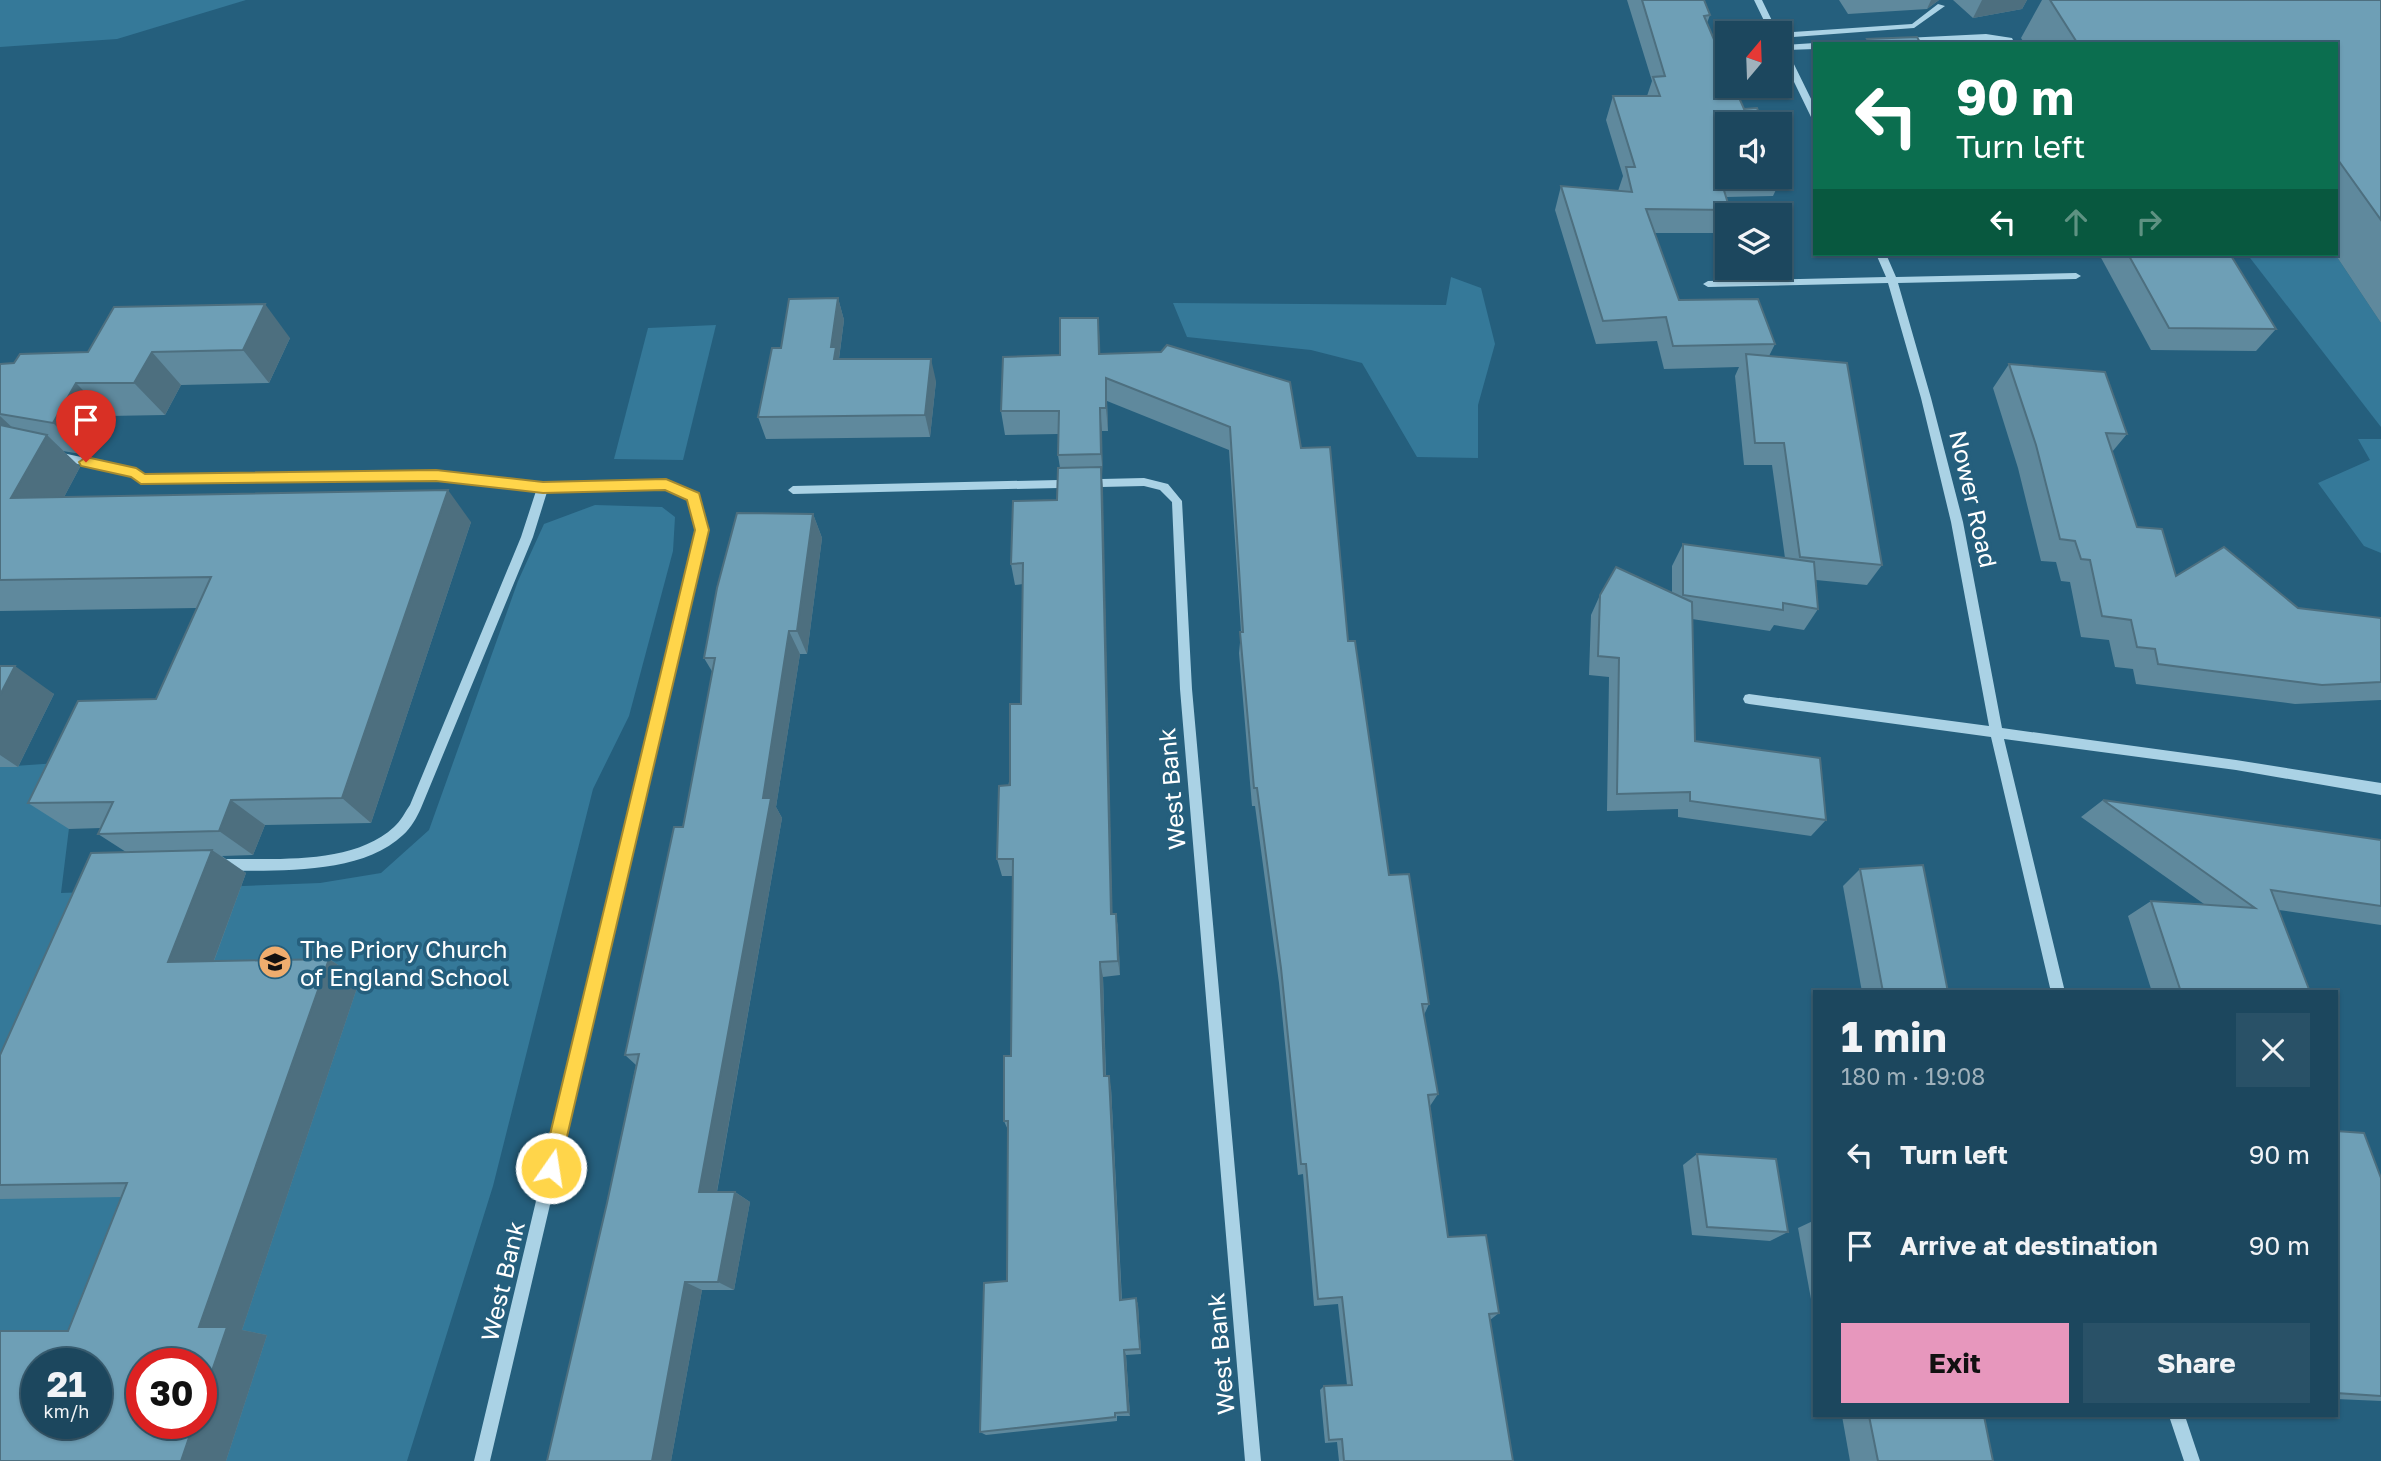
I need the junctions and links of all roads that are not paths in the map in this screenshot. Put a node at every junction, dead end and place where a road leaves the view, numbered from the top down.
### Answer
1 (1759, 0) edge
2 (1941, 6) dead end
3 (1769, 21) edge
4 (1792, 34) edge
5 (1893, 42) edge
6 (2010, 42) edge
7 (1792, 46) edge
8 (1813, 46) edge
9 (1792, 69) edge
10 (1813, 113) edge
11 (1882, 256) edge
12 (2076, 276) dead end
13 (1891, 277) junction
14 (1708, 284) dead end
15 (48, 454) edge
16 (543, 488) junction
17 (793, 490) dead end
18 (1749, 699) dead end
19 (1997, 735) junction
20 (2381, 789) edge
21 (208, 865) edge
22 (2058, 990) edge
23 (2177, 1417) edge
24 (482, 1461) edge
25 (1253, 1461) edge
26 (2192, 1461) edge

1 - 3 street
2 - 4 street
5 - 6 street
7 - 8 street
9 - 10 street
11 - 13 street, Nower Road
12 - 13 street
13 - 14 street
13 - 19 street, Nower Road
15 - 16 street
16 - 21 street
16 - 24 street, West Bank
17 - 25 street, West Bank
18 - 19 street
19 - 20 street
19 - 22 street, Nower Road
23 - 26 street

